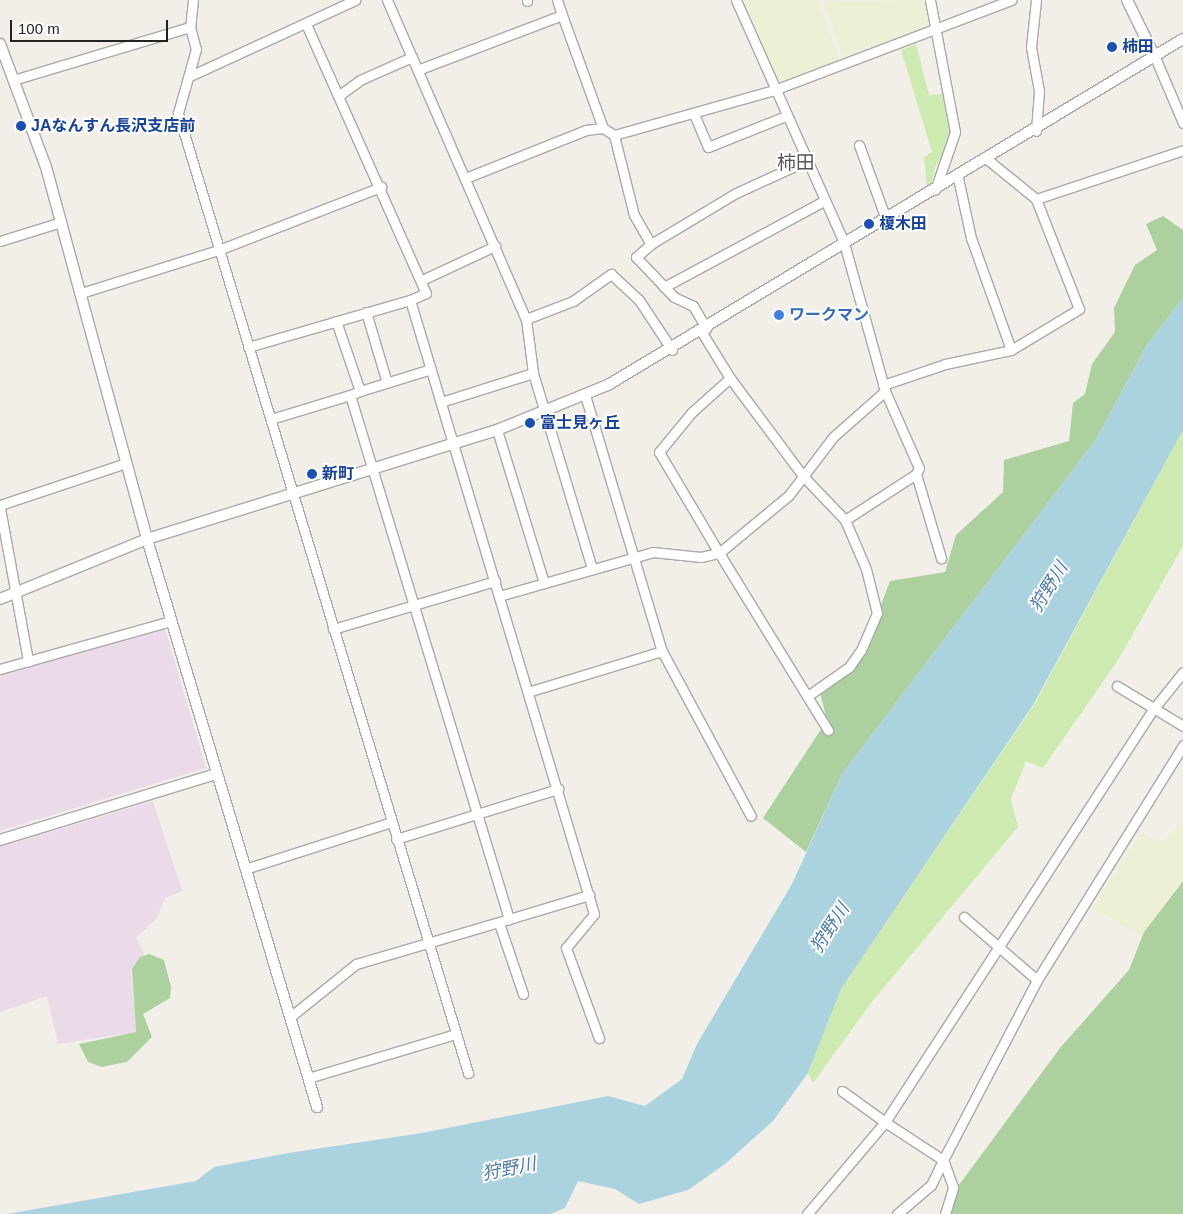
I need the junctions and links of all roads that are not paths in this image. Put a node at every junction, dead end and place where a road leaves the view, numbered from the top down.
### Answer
1 (193, 0) edge
2 (355, 0) edge
3 (387, 0) edge
4 (556, 0) edge
5 (736, 0) edge
6 (930, 0) edge
7 (1011, 0) edge
8 (1036, 0) edge
9 (1127, 0) edge
10 (562, 15) junction
11 (306, 24) junction
12 (938, 26) junction
13 (190, 28) junction
14 (1183, 39) edge
15 (0, 44) edge
16 (1154, 55) junction
17 (412, 57) junction
18 (420, 69) junction
19 (190, 76) junction
20 (14, 80) junction
21 (774, 90) junction
22 (341, 94) junction
23 (694, 114) junction
24 (786, 116) junction
25 (1183, 124) edge
26 (603, 128) junction
27 (1036, 132) junction
28 (614, 135) junction
29 (859, 145) dead end
30 (1183, 150) edge
31 (988, 160) junction
32 (806, 161) junction
33 (468, 177) junction
34 (958, 178) junction
35 (381, 187) junction
36 (936, 190) junction
37 (1036, 200) junction
38 (824, 202) junction
39 (886, 219) junction
40 (61, 222) junction
41 (0, 241) edge
42 (844, 243) junction
43 (651, 244) junction
44 (495, 246) junction
45 (221, 249) junction
46 (422, 280) junction
47 (664, 287) junction
48 (81, 293) junction
49 (410, 300) junction
50 (366, 312) junction
51 (526, 319) junction
52 (336, 321) junction
53 (703, 330) junction
54 (248, 347) junction
55 (672, 350) junction
56 (1012, 350) junction
57 (431, 369) junction
58 (533, 374) junction
59 (730, 378) junction
60 (387, 383) junction
61 (884, 388) junction
62 (360, 391) junction
63 (350, 395) junction
64 (585, 395) junction
65 (441, 402) junction
66 (544, 413) junction
67 (271, 419) junction
68 (497, 430) junction
69 (453, 444) junction
70 (126, 463) junction
71 (374, 468) junction
72 (916, 474) junction
73 (804, 476) junction
74 (295, 494) junction
75 (0, 506) edge
76 (845, 520) junction
77 (147, 539) junction
78 (719, 553) junction
79 (636, 556) junction
80 (941, 558) dead end
81 (592, 568) junction
82 (495, 581) junction
83 (544, 583) junction
84 (16, 592) junction
85 (499, 596) junction
86 (0, 598) edge
87 (414, 603) junction
88 (171, 621) junction
89 (333, 628) junction
90 (662, 651) junction
91 (28, 660) junction
92 (0, 669) edge
93 (1183, 672) edge
94 (1117, 686) dead end
95 (528, 692) junction
96 (809, 695) junction
97 (1155, 707) junction
98 (1183, 726) edge
99 (828, 730) dead end
100 (1183, 745) edge
101 (216, 774) junction
102 (558, 789) junction
103 (478, 813) junction
104 (751, 816) dead end
105 (391, 822) junction
106 (396, 839) junction
107 (0, 840) edge
108 (245, 870) junction
109 (589, 895) junction
110 (964, 918) dead end
111 (510, 919) junction
112 (499, 923) junction
113 (430, 943) junction
114 (999, 946) junction
115 (1038, 980) junction
116 (522, 994) dead end
117 (290, 1017) junction
118 (456, 1034) junction
119 (599, 1038) dead end
120 (468, 1073) dead end
121 (308, 1078) junction
122 (842, 1091) dead end
123 (317, 1107) dead end
124 (885, 1122) junction
125 (943, 1160) junction
126 (807, 1214) edge
127 (897, 1214) edge
128 (945, 1214) edge

1 - 13 street
2 - 11 street
3 - 17 street
4 - 10 street
5 - 21 street
6 - 12 street
7 - 12 street
8 - 27 street
9 - 16 street
10 - 18 street
10 - 26 street
11 - 19 street
11 - 22 street
12 - 21 street
12 - 36 street
13 - 19 street
13 - 20 street
14 - 16 street
15 - 20 street
16 - 25 street
16 - 27 street
17 - 18 street
17 - 22 street
18 - 33 street
19 - 45 street
20 - 40 street
21 - 23 street
21 - 24 street
22 - 35 street
23 - 24 street
23 - 28 street
24 - 32 street
26 - 28 street
26 - 33 street
27 - 31 street
28 - 43 street
29 - 39 street
30 - 37 street
31 - 34 street
31 - 37 street
32 - 38 street
32 - 43 street
33 - 44 street
34 - 36 street
34 - 56 street
35 - 45 street
35 - 46 street
36 - 39 street
37 - 56 street
38 - 42 street
38 - 47 street
39 - 42 street
40 - 41 street
40 - 48 street
42 - 53 street
42 - 61 street
43 - 47 street
44 - 46 street
44 - 51 street
45 - 48 street
45 - 54 street
46 - 49 street
47 - 53 street
48 - 70 street
49 - 50 street
49 - 57 street
50 - 52 street
50 - 60 street
51 - 55 street
51 - 58 street
52 - 54 street
52 - 62 street
53 - 55 street
53 - 59 street
54 - 67 street
55 - 64 street
56 - 61 street
57 - 60 street
57 - 65 street
58 - 65 street
58 - 66 street
59 - 73 street
59 - 78 street
60 - 62 street
61 - 72 street
61 - 73 street
62 - 63 street
63 - 67 street
63 - 71 street
64 - 66 street
64 - 79 street
65 - 69 street
66 - 68 street
66 - 81 street
67 - 74 street
68 - 69 street
68 - 83 street
69 - 71 street
69 - 82 street
70 - 75 street
70 - 77 street
71 - 74 street
71 - 87 street
72 - 76 street
72 - 80 street
73 - 76 street
73 - 78 street
74 - 77 street
74 - 89 street
75 - 84 street
76 - 96 street
77 - 84 street
77 - 88 street
78 - 79 street
78 - 96 street
79 - 81 street
79 - 90 street
81 - 83 street
82 - 85 street
82 - 87 street
83 - 85 street
84 - 86 street
84 - 91 street
85 - 95 street
87 - 89 street
87 - 103 street
88 - 91 street
88 - 101 street
89 - 105 street
90 - 95 street
90 - 104 street
91 - 92 street
93 - 97 street
94 - 97 street
95 - 102 street
96 - 99 street
97 - 98 street
97 - 114 street
100 - 115 street
101 - 107 street
101 - 108 street
102 - 103 street
102 - 109 street
103 - 106 street
103 - 111 street
105 - 106 street
105 - 108 street
106 - 113 street
108 - 117 street
109 - 111 street
109 - 119 street
110 - 114 street
111 - 112 street
112 - 113 street
112 - 116 street
113 - 117 street
113 - 118 street
114 - 115 street
114 - 124 street
115 - 125 street
117 - 121 street
118 - 120 street
118 - 121 street
121 - 123 street
122 - 124 street
124 - 125 street
124 - 126 street
125 - 127 street
125 - 128 street

